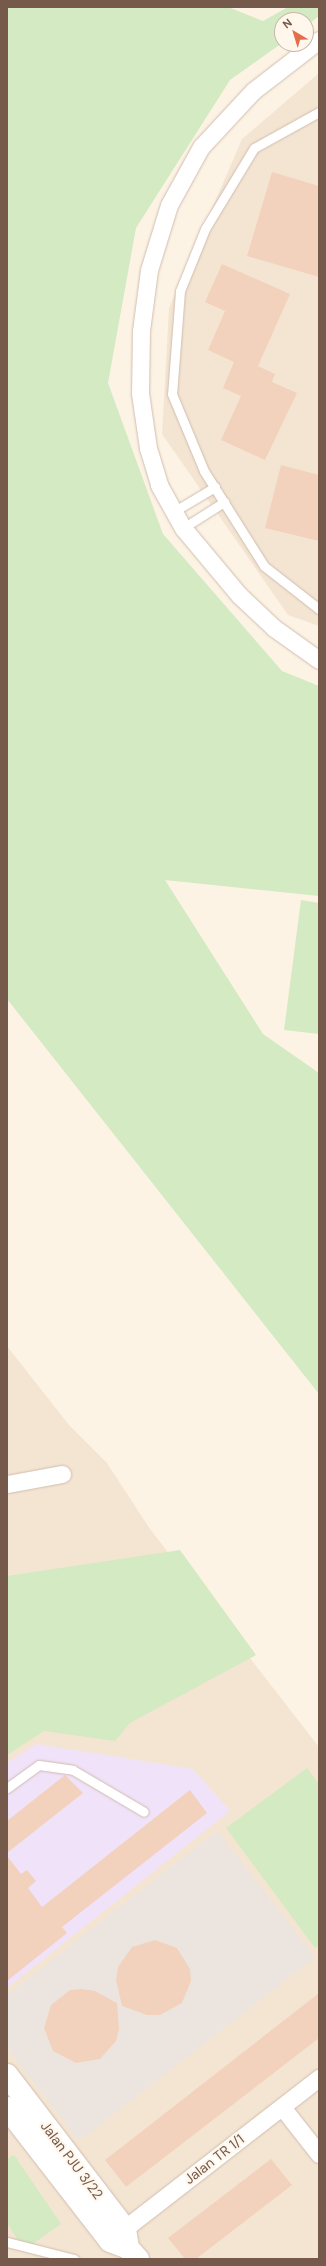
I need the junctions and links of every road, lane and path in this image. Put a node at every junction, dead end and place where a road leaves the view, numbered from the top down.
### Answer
1 (319, 40) edge
2 (319, 112) edge
3 (214, 487) junction
4 (224, 502) junction
5 (173, 512) junction
6 (183, 528) junction
7 (319, 609) edge
8 (319, 660) edge
9 (62, 1474) dead end
10 (7, 1484) edge
11 (7, 1788) edge
12 (144, 1812) dead end
13 (7, 2075) edge
14 (319, 2078) edge
15 (282, 2107) junction
16 (7, 2108) edge
17 (319, 2154) edge
18 (7, 2242) edge
19 (125, 2244) edge
20 (74, 2259) edge

1 - 5 street
2 - 3 lane
3 - 4 lane
3 - 5 lane
4 - 6 lane
4 - 7 lane
5 - 6 street
6 - 8 street
9 - 10 street
11 - 12 lane
13 - 19 street, Jalan PJU 3/22
14 - 15 street, Jalan TR 1/1
15 - 17 street
15 - 19 street, Jalan TR 1/1
16 - 19 street, Jalan PJU 3/22
18 - 20 lane

